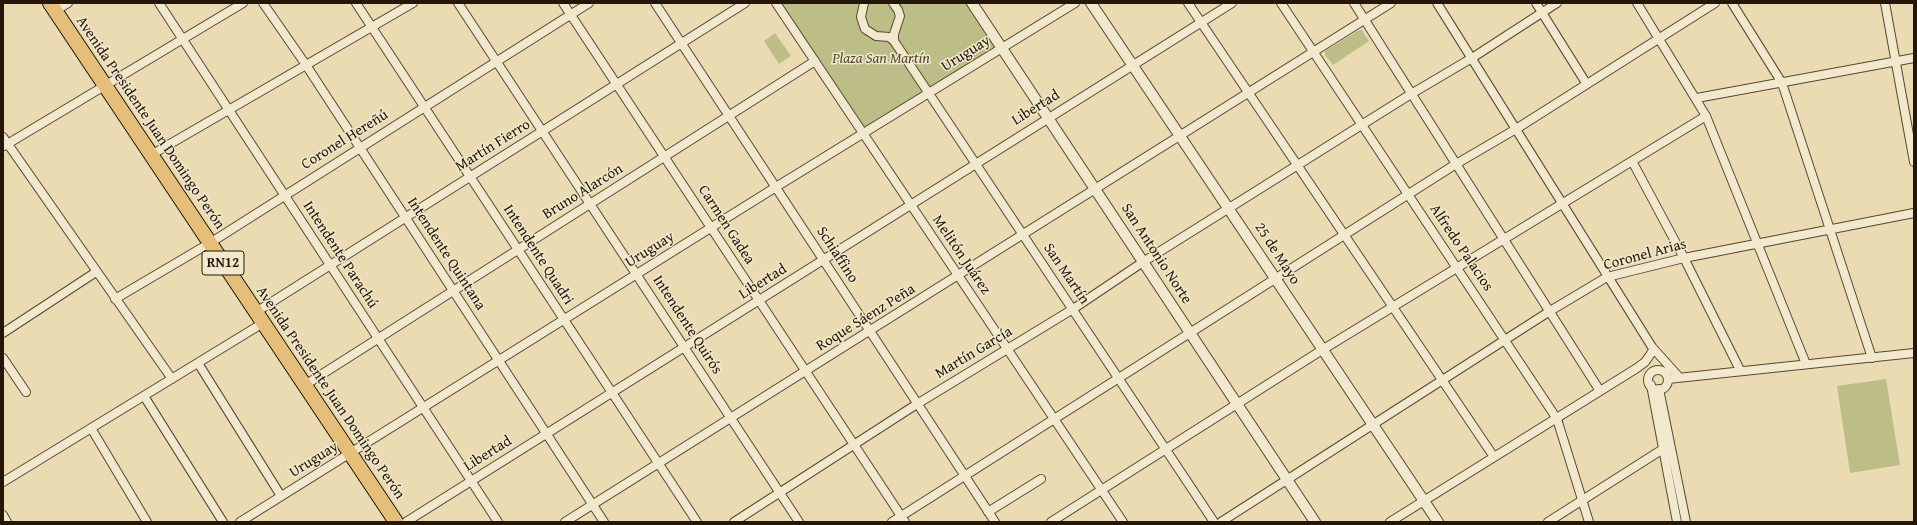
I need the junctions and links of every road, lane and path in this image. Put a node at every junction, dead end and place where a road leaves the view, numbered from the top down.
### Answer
1 (68, 3) edge
2 (159, 3) edge
3 (243, 3) edge
4 (263, 3) edge
5 (356, 3) edge
6 (413, 3) edge
7 (458, 3) edge
8 (563, 3) edge
9 (589, 3) edge
10 (656, 3) edge
11 (745, 3) edge
12 (776, 3) edge
13 (864, 3) edge
14 (893, 3) edge
15 (972, 3) edge
16 (1076, 3) edge
17 (1091, 3) edge
18 (1188, 3) edge
19 (1232, 3) edge
20 (1281, 3) edge
21 (1354, 3) edge
22 (1391, 3) edge
23 (1437, 3) edge
24 (1536, 3) edge
25 (1557, 3) edge
26 (1638, 3) edge
27 (1715, 3) edge
28 (1732, 3) edge
29 (1885, 3) edge
30 (52, 7) edge
31 (1542, 13) junction
32 (571, 15) junction
33 (1364, 20) junction
34 (1201, 22) junction
35 (372, 27) junction
36 (183, 38) junction
37 (1659, 38) junction
38 (894, 40) junction
39 (682, 43) junction
40 (1001, 49) junction
41 (1313, 52) junction
42 (1472, 58) junction
43 (1914, 58) edge
44 (497, 61) junction
45 (815, 61) junction
46 (1896, 62) junction
47 (1133, 64) junction
48 (306, 65) junction
49 (1586, 83) junction
50 (1782, 83) junction
51 (617, 84) junction
52 (105, 86) junction
53 (1248, 92) junction
54 (930, 94) junction
55 (1411, 94) junction
56 (1697, 98) junction
57 (424, 107) junction
58 (228, 110) junction
59 (729, 116) junction
60 (1706, 116) junction
61 (1048, 117) junction
62 (1362, 126) junction
63 (1516, 129) junction
64 (543, 131) junction
65 (863, 134) junction
66 (1180, 136) junction
67 (4, 142) edge
68 (360, 148) junction
69 (151, 155) junction
70 (665, 157) junction
71 (1632, 161) junction
72 (977, 162) junction
73 (1914, 162) edge
74 (1456, 164) junction
75 (1298, 166) junction
76 (470, 177) junction
77 (776, 187) junction
78 (1095, 189) junction
79 (1409, 195) junction
80 (284, 196) junction
81 (591, 204) junction
82 (910, 204) junction
83 (1562, 204) junction
84 (1230, 208) junction
85 (1914, 213) edge
86 (405, 217) junction
87 (711, 228) junction
88 (1830, 229) junction
89 (1024, 235) junction
90 (1344, 236) junction
91 (1503, 238) junction
92 (210, 243) junction
93 (1758, 243) junction
94 (518, 250) junction
95 (1684, 258) junction
96 (824, 260) junction
97 (1143, 262) junction
98 (330, 265) junction
99 (1457, 268) junction
100 (96, 272) junction
101 (637, 274) junction
102 (959, 276) junction
103 (1607, 277) junction
104 (1276, 280) junction
105 (453, 291) junction
106 (115, 299) junction
107 (759, 301) junction
108 (1393, 307) junction
109 (1073, 309) junction
110 (1550, 311) junction
111 (256, 312) junction
112 (564, 320) junction
113 (263, 323) junction
114 (870, 332) junction
115 (3, 333) edge
116 (1190, 334) junction
117 (378, 339) junction
118 (1506, 341) junction
119 (685, 347) junction
120 (1007, 349) junction
121 (1654, 349) junction
122 (1322, 350) junction
123 (1914, 353) edge
124 (3, 358) edge
125 (1872, 358) junction
126 (499, 360) junction
127 (1645, 362) junction
128 (198, 363) junction
129 (1806, 364) junction
130 (1662, 370) junction
131 (1740, 370) junction
132 (806, 372) junction
133 (1680, 377) junction
134 (1119, 378) junction
135 (172, 379) junction
136 (1668, 379) junction
137 (1443, 381) junction
138 (1650, 382) junction
139 (305, 385) junction
140 (1659, 389) junction
141 (1600, 391) junction
142 (26, 392) dead end
143 (612, 393) junction
144 (144, 396) junction
145 (1236, 403) junction
146 (917, 404) junction
147 (423, 408) junction
148 (731, 418) junction
149 (1054, 419) junction
150 (1557, 419) junction
151 (1372, 426) junction
152 (91, 428) junction
153 (547, 434) junction
154 (854, 444) junction
155 (1166, 449) junction
156 (1666, 449) junction
157 (350, 453) junction
158 (1494, 458) junction
159 (659, 464) junction
160 (965, 476) junction
161 (1041, 479) dead end
162 (1287, 480) junction
163 (471, 481) junction
164 (3, 482) edge
165 (1101, 489) junction
166 (780, 492) junction
167 (281, 496) junction
168 (1583, 500) junction
169 (1424, 502) junction
170 (593, 504) junction
171 (988, 512) junction
172 (3, 516) edge
173 (903, 519) edge
174 (7, 522) edge
175 (146, 522) edge
176 (223, 522) edge
177 (240, 522) edge
178 (396, 522) edge
179 (406, 522) edge
180 (498, 522) edge
181 (565, 522) edge
182 (604, 522) edge
183 (697, 522) edge
184 (734, 522) edge
185 (800, 522) edge
186 (892, 522) edge
187 (995, 522) edge
188 (1051, 522) edge
189 (1123, 522) edge
190 (1214, 522) edge
191 (1221, 522) edge
192 (1315, 522) edge
193 (1390, 522) edge
194 (1438, 522) edge
195 (1548, 522) edge
196 (1589, 522) edge
197 (1677, 522) edge
198 (1686, 522) edge

1 - 30 street
2 - 36 street, Intendente Parachú
3 - 36 street
4 - 48 street, Intendente Quintana
5 - 35 street, Intendente Quadri
6 - 35 street
7 - 44 street, Intendente Quirós
8 - 32 street, Carmen Gadea
9 - 32 street, Coronel Hereñú
10 - 39 street, Schiaffino
11 - 39 street, Martín Fierro
12 - 45 street, Melitón Juárez
13 - 38 street
14 - 38 street
15 - 40 street, San Antonio Norte
16 - 40 street, Uruguay
17 - 47 street, 25 de Mayo
18 - 34 street
19 - 34 street, Libertad
20 - 41 street, Alfredo Palacios
21 - 33 street
22 - 33 street, Roque Sáenz Peña
23 - 42 street
24 - 31 street
25 - 31 street, Martín García
26 - 37 street
27 - 37 street
28 - 50 street
29 - 46 street
30 - 52 highway, Avenida Presidente Juan Domingo Perón / RN12
31 - 42 street, Martín García
31 - 49 street
32 - 44 street, Coronel Hereñú
32 - 51 street, Carmen Gadea
33 - 41 street, Roque Sáenz Peña
33 - 55 street
34 - 47 street, Libertad
34 - 53 street
35 - 48 street
35 - 57 street, Intendente Quadri
36 - 52 street
36 - 58 street, Intendente Parachú
37 - 49 street
37 - 56 street
38 - 54 street, San Martín
39 - 51 street, Martín Fierro
39 - 59 street, Schiaffino
40 - 54 street, Uruguay
40 - 61 street, San Antonio Norte
41 - 53 street, Roque Sáenz Peña
41 - 62 street, Alfredo Palacios
42 - 55 street, Martín García
42 - 63 street
43 - 46 street
44 - 57 street, Coronel Hereñú
44 - 64 street, Intendente Quirós
45 - 59 street, Bruno Alarcón
45 - 65 street, Melitón Juárez
46 - 50 street
46 - 73 street
47 - 61 street, Libertad
47 - 66 street, 25 de Mayo
48 - 58 street
48 - 68 street, Intendente Quintana
49 - 63 street
50 - 56 street
50 - 88 street
51 - 64 street, Martín Fierro
51 - 70 street, Carmen Gadea
52 - 67 street
52 - 69 highway, Avenida Presidente Juan Domingo Perón / RN12
53 - 66 street, Roque Sáenz Peña
53 - 75 street
54 - 65 street, Uruguay
54 - 72 street, San Martín
55 - 62 street, Martín García
55 - 74 street
56 - 60 street
57 - 68 street, Coronel Hereñú
57 - 76 street, Intendente Quadri
58 - 69 street
58 - 80 street, Intendente Parachú
59 - 70 street, Bruno Alarcón
59 - 77 street, Schiaffino
60 - 71 street
60 - 93 street
61 - 72 street, Libertad
61 - 78 street, San Antonio Norte
62 - 75 street, Martín García
62 - 79 street, Alfredo Palacios
63 - 74 street
63 - 83 street
64 - 76 street, Martín Fierro
64 - 81 street, Intendente Quirós
65 - 77 street, Uruguay
65 - 82 street, Melitón Juárez
66 - 78 street, Roque Sáenz Peña
66 - 84 street, 25 de Mayo
67 - 100 street
68 - 80 street, Coronel Hereñú
68 - 86 street, Intendente Quintana
69 - 92 highway, Avenida Presidente Juan Domingo Perón / RN12
70 - 81 street, Bruno Alarcón
70 - 87 street, Carmen Gadea
71 - 83 street
71 - 95 street
72 - 82 street, Libertad
72 - 89 street, San Martín
74 - 79 street
74 - 91 street
75 - 84 street, Martín García
75 - 90 street
76 - 86 street, Martín Fierro
76 - 94 street, Intendente Quadri
77 - 87 street, Uruguay
77 - 96 street, Schiaffino
78 - 89 street, Roque Sáenz Peña
78 - 97 street, San Antonio Norte
79 - 90 street
79 - 99 street, Alfredo Palacios
80 - 92 street, Coronel Hereñú
80 - 98 street, Intendente Parachú
81 - 94 street, Bruno Alarcón
81 - 101 street, Intendente Quirós
82 - 96 street, Libertad
82 - 102 street, Melitón Juárez
83 - 91 street
83 - 103 street
84 - 97 street, Martín García
84 - 104 street, 25 de Mayo
85 - 88 street, Coronel Arias
86 - 98 street, Martín Fierro
86 - 105 street, Intendente Quintana
87 - 101 street, Uruguay
87 - 107 street, Carmen Gadea
88 - 93 street, Coronel Arias
88 - 125 street
89 - 102 street, Roque Sáenz Peña
89 - 109 street, San Martín
90 - 104 street
90 - 108 street
91 - 99 street
91 - 110 street
92 - 106 street, Coronel Hereñú
92 - 111 highway, Avenida Presidente Juan Domingo Perón / RN12
93 - 95 street, Coronel Arias
93 - 129 street
94 - 105 street, Bruno Alarcón
94 - 112 street, Intendente Quadri
95 - 103 street, Coronel Arias
95 - 131 street
96 - 107 street, Libertad
96 - 114 street, Schiaffino
97 - 109 street, Martín García
97 - 116 street, San Antonio Norte
98 - 111 street, Martín Fierro
98 - 117 street, Intendente Parachú
99 - 108 street
99 - 118 street, Alfredo Palacios
100 - 106 street
100 - 115 street
101 - 112 street, Uruguay
101 - 119 street, Intendente Quirós
102 - 114 street, Roque Sáenz Peña
102 - 120 street, Melitón Juárez
103 - 110 street, Coronel Arias
103 - 121 street
104 - 116 street
104 - 122 street, 25 de Mayo
105 - 117 street, Bruno Alarcón
105 - 126 street, Intendente Quintana
106 - 135 street
107 - 119 street, Libertad
107 - 132 street, Carmen Gadea
108 - 122 street
108 - 137 street
109 - 120 street, Martín García
109 - 134 street, San Martín
110 - 118 street, Coronel Arias
110 - 141 street
111 - 113 highway, Avenida Presidente Juan Domingo Perón / RN12
112 - 126 street, Uruguay
112 - 143 street, Intendente Quadri
113 - 128 street
113 - 139 highway, Avenida Presidente Juan Domingo Perón / RN12
114 - 132 street, Roque Sáenz Peña
114 - 146 street, Schiaffino
116 - 134 street
116 - 145 street, San Antonio Norte
117 - 139 street, Bruno Alarcón
117 - 147 street, Intendente Parachú
118 - 137 street, Coronel Arias
118 - 150 street, Alfredo Palacios
119 - 143 street, Libertad
119 - 148 street, Intendente Quirós
120 - 146 street, Martín García
120 - 149 street, Melitón Juárez
121 - 127 street
121 - 133 street
122 - 145 street
122 - 151 street, 25 de Mayo
123 - 125 street
124 - 142 street
125 - 129 street
126 - 147 street, Uruguay
126 - 153 street, Intendente Quintana
127 - 130 street
127 - 138 street
127 - 141 street
128 - 135 street
128 - 167 street
129 - 131 street
130 - 136 street
130 - 138 street
131 - 133 street
132 - 148 street, Roque Sáenz Peña
132 - 154 street, Carmen Gadea
133 - 136 street
134 - 149 street
134 - 155 street, San Martín
135 - 144 street
136 - 140 street
137 - 151 street, Coronel Arias
137 - 158 street
138 - 140 street
138 - 156 street
139 - 157 highway, Avenida Presidente Juan Domingo Perón / RN12
140 - 156 street
141 - 150 street
143 - 153 street, Libertad
143 - 159 street, Intendente Quadri
144 - 152 street
144 - 176 street
145 - 155 street
145 - 162 street, San Antonio Norte
146 - 154 street, Martín García
146 - 160 street, Schiaffino
147 - 157 street, Uruguay
147 - 163 street, Intendente Parachú
148 - 159 street, Roque Sáenz Peña
148 - 166 street, Intendente Quirós
149 - 160 street
149 - 165 street, Melitón Juárez
150 - 158 street
150 - 168 street, Alfredo Palacios
151 - 162 street, Coronel Arias
151 - 169 street, 25 de Mayo
152 - 164 street
152 - 175 street
153 - 163 street, Libertad
153 - 170 street, Intendente Quintana
154 - 166 street, Martín García
154 - 173 street, Carmen Gadea
155 - 165 street
155 - 190 street, San Martín
156 - 168 street
156 - 197 street
156 - 198 street
157 - 167 street, Uruguay
157 - 178 highway, Avenida Presidente Juan Domingo Perón / RN12
158 - 169 street
159 - 170 street, Roque Sáenz Peña
159 - 183 street, Intendente Quadri
160 - 171 street, Schiaffino
160 - 173 street
161 - 171 street
162 - 191 street, Coronel Arias
162 - 192 street, San Antonio Norte
163 - 179 street, Libertad
163 - 180 street, Intendente Parachú
165 - 188 street
165 - 189 street, Melitón Juárez
166 - 184 street, Martín García
166 - 185 street, Intendente Quirós
167 - 177 street, Uruguay
168 - 195 street
168 - 196 street, Alfredo Palacios
169 - 193 street
169 - 194 street, 25 de Mayo
170 - 181 street, Roque Sáenz Peña
170 - 182 street, Intendente Quintana
171 - 187 street, Schiaffino
172 - 174 street
173 - 186 street

